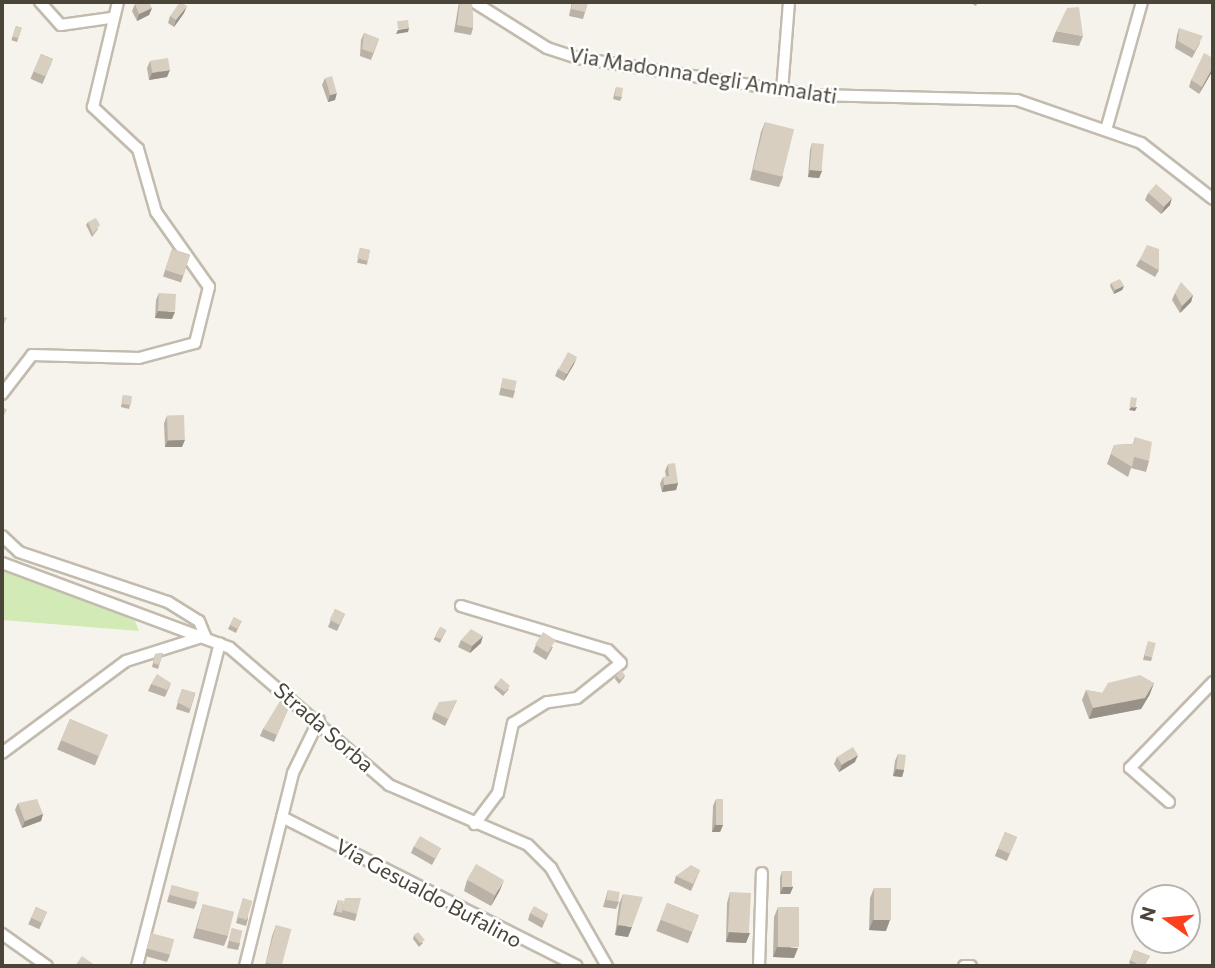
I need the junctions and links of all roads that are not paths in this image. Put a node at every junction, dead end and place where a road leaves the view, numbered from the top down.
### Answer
1 (40, 2) edge
2 (118, 2) edge
3 (474, 2) edge
4 (789, 2) edge
5 (1142, 2) edge
6 (110, 18) junction
7 (782, 91) junction
8 (1106, 130) junction
9 (1213, 199) edge
10 (2, 394) edge
11 (2, 536) edge
12 (2, 564) edge
13 (461, 606) dead end
14 (205, 636) junction
15 (220, 643) junction
16 (1213, 682) edge
17 (319, 720) junction
18 (2, 753) edge
19 (1169, 802) dead end
20 (282, 817) junction
21 (475, 824) junction
22 (762, 873) dead end
23 (2, 934) edge
24 (47, 966) edge
25 (137, 966) edge
26 (245, 966) edge
27 (577, 966) edge
28 (607, 966) edge
29 (760, 966) edge
30 (964, 966) edge
31 (971, 966) edge

1 - 6 street
2 - 6 street
3 - 7 street, Via Madonna degli Ammalati
4 - 7 street
5 - 8 street
6 - 10 street
7 - 8 street, Via Madonna degli Ammalati
8 - 9 street, Via Madonna degli Ammalati
11 - 14 street, Strada Sorba
12 - 14 street
13 - 21 street
14 - 15 street, Strada Sorba
14 - 18 street
15 - 17 street, Strada Sorba
15 - 25 street
16 - 19 street
17 - 20 street
17 - 21 street, Strada Sorba
20 - 26 street
20 - 27 street, Via Gesualdo Bufalino
21 - 28 street, Strada Sorba
22 - 29 street
23 - 24 street
30 - 31 street

